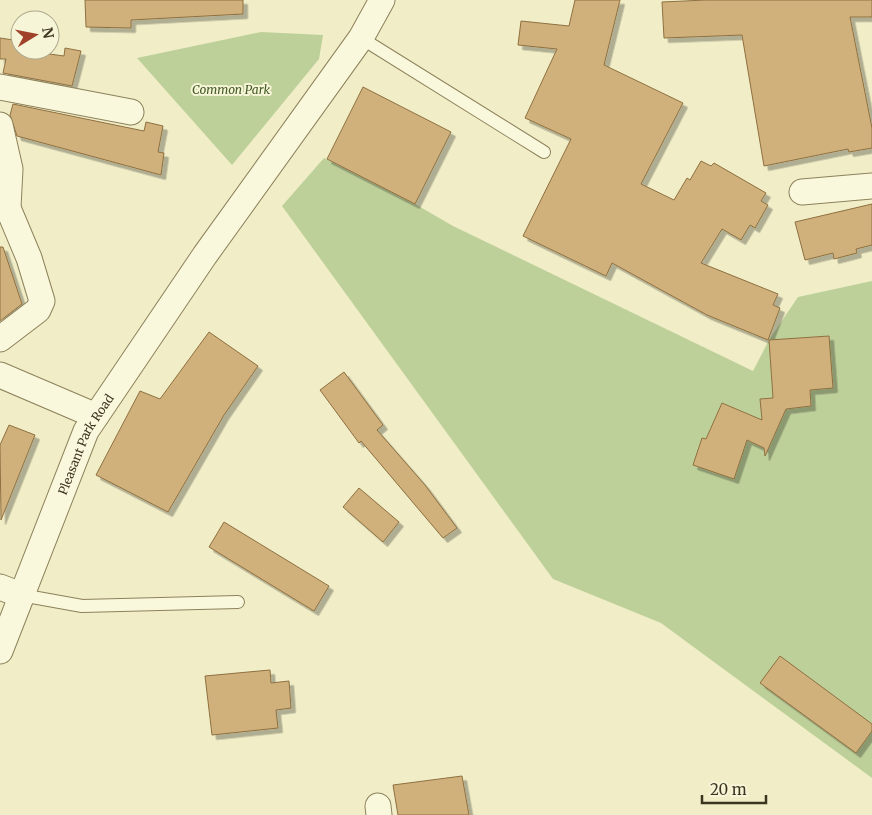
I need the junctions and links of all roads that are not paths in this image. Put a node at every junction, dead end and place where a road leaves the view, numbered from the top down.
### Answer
1 (382, 0) edge
2 (361, 38) junction
3 (0, 87) edge
4 (131, 112) dead end
5 (0, 125) edge
6 (544, 152) dead end
7 (872, 186) edge
8 (802, 192) dead end
9 (4, 198) edge
10 (0, 339) edge
11 (0, 375) edge
12 (96, 416) junction
13 (11, 591) edge
14 (238, 602) dead end
15 (2, 639) edge

1 - 2 street, Pleasant Park Road
2 - 6 lane
2 - 12 street, Pleasant Park Road
3 - 4 street
5 - 9 street
7 - 8 street
9 - 10 street
11 - 12 street
12 - 13 street, Pleasant Park Road
13 - 14 lane
13 - 15 street, Pleasant Park Road

